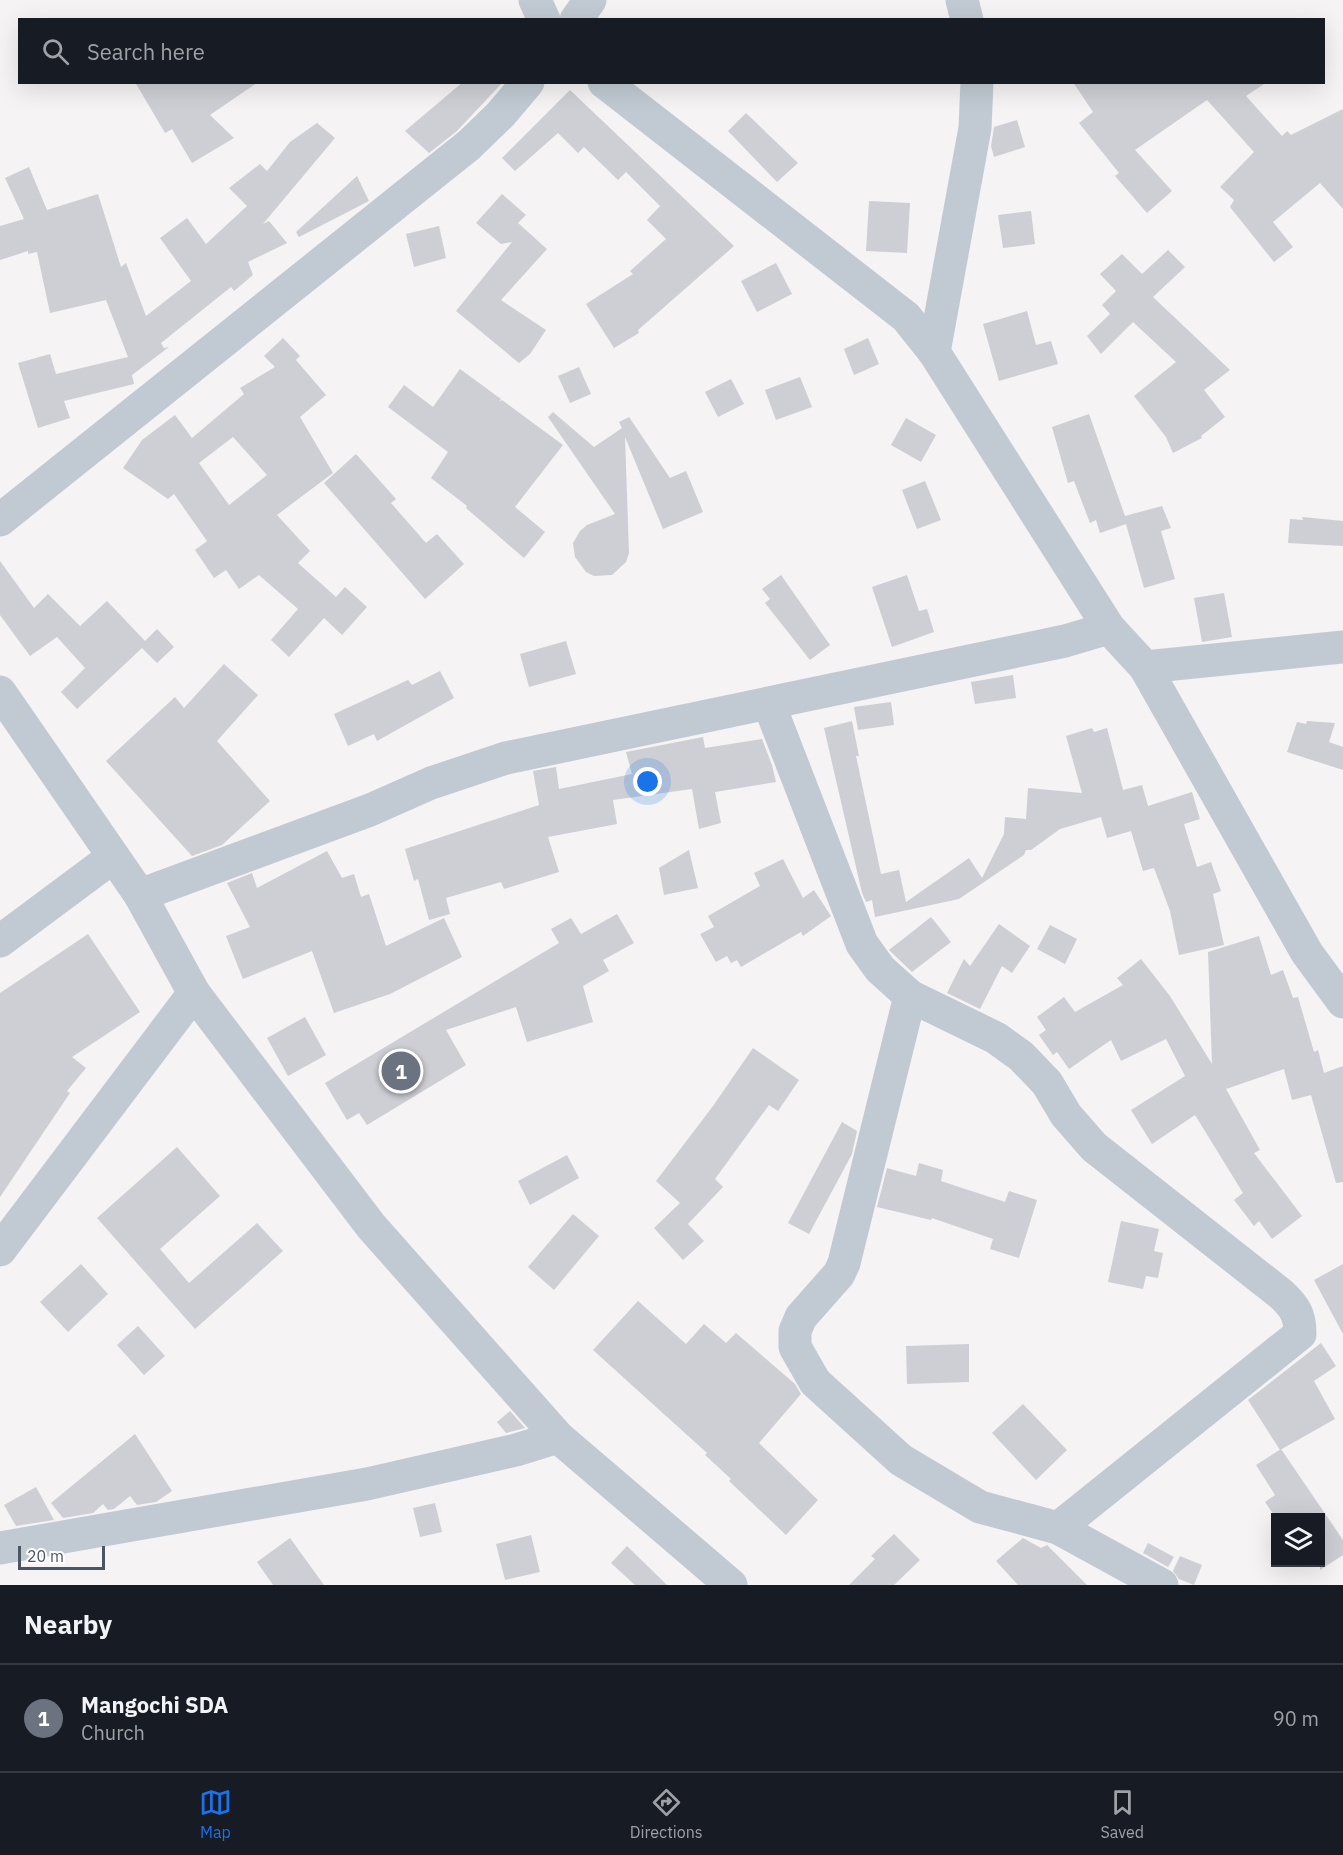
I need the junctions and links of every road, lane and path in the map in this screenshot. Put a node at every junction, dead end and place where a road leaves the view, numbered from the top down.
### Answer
1 (535, 0) edge
2 (590, 0) edge
3 (962, 0) edge
4 (543, 18) edge
5 (577, 18) edge
6 (966, 18) edge
7 (526, 84) edge
8 (607, 84) edge
9 (977, 84) edge
10 (934, 352) junction
11 (0, 520) edge
12 (1109, 628) junction
13 (1343, 647) edge
14 (1145, 667) junction
15 (0, 692) edge
16 (769, 704) junction
17 (112, 857) junction
18 (140, 895) junction
19 (0, 941) edge
20 (194, 993) junction
21 (910, 996) junction
22 (1343, 1002) edge
23 (0, 1250) edge
24 (558, 1437) junction
25 (1058, 1528) junction
26 (0, 1548) edge
27 (731, 1585) edge
28 (1162, 1585) edge

1 - 4 street
2 - 5 street
3 - 6 street
7 - 11 street
8 - 10 street
9 - 10 street
10 - 12 street
12 - 14 street
12 - 16 street
13 - 14 street
14 - 22 street
15 - 17 street
16 - 18 street
16 - 21 street
17 - 18 street
17 - 19 street
18 - 20 street
20 - 23 street
20 - 24 street
21 - 25 street
21 - 25 street
24 - 26 street
24 - 27 street
25 - 28 street

